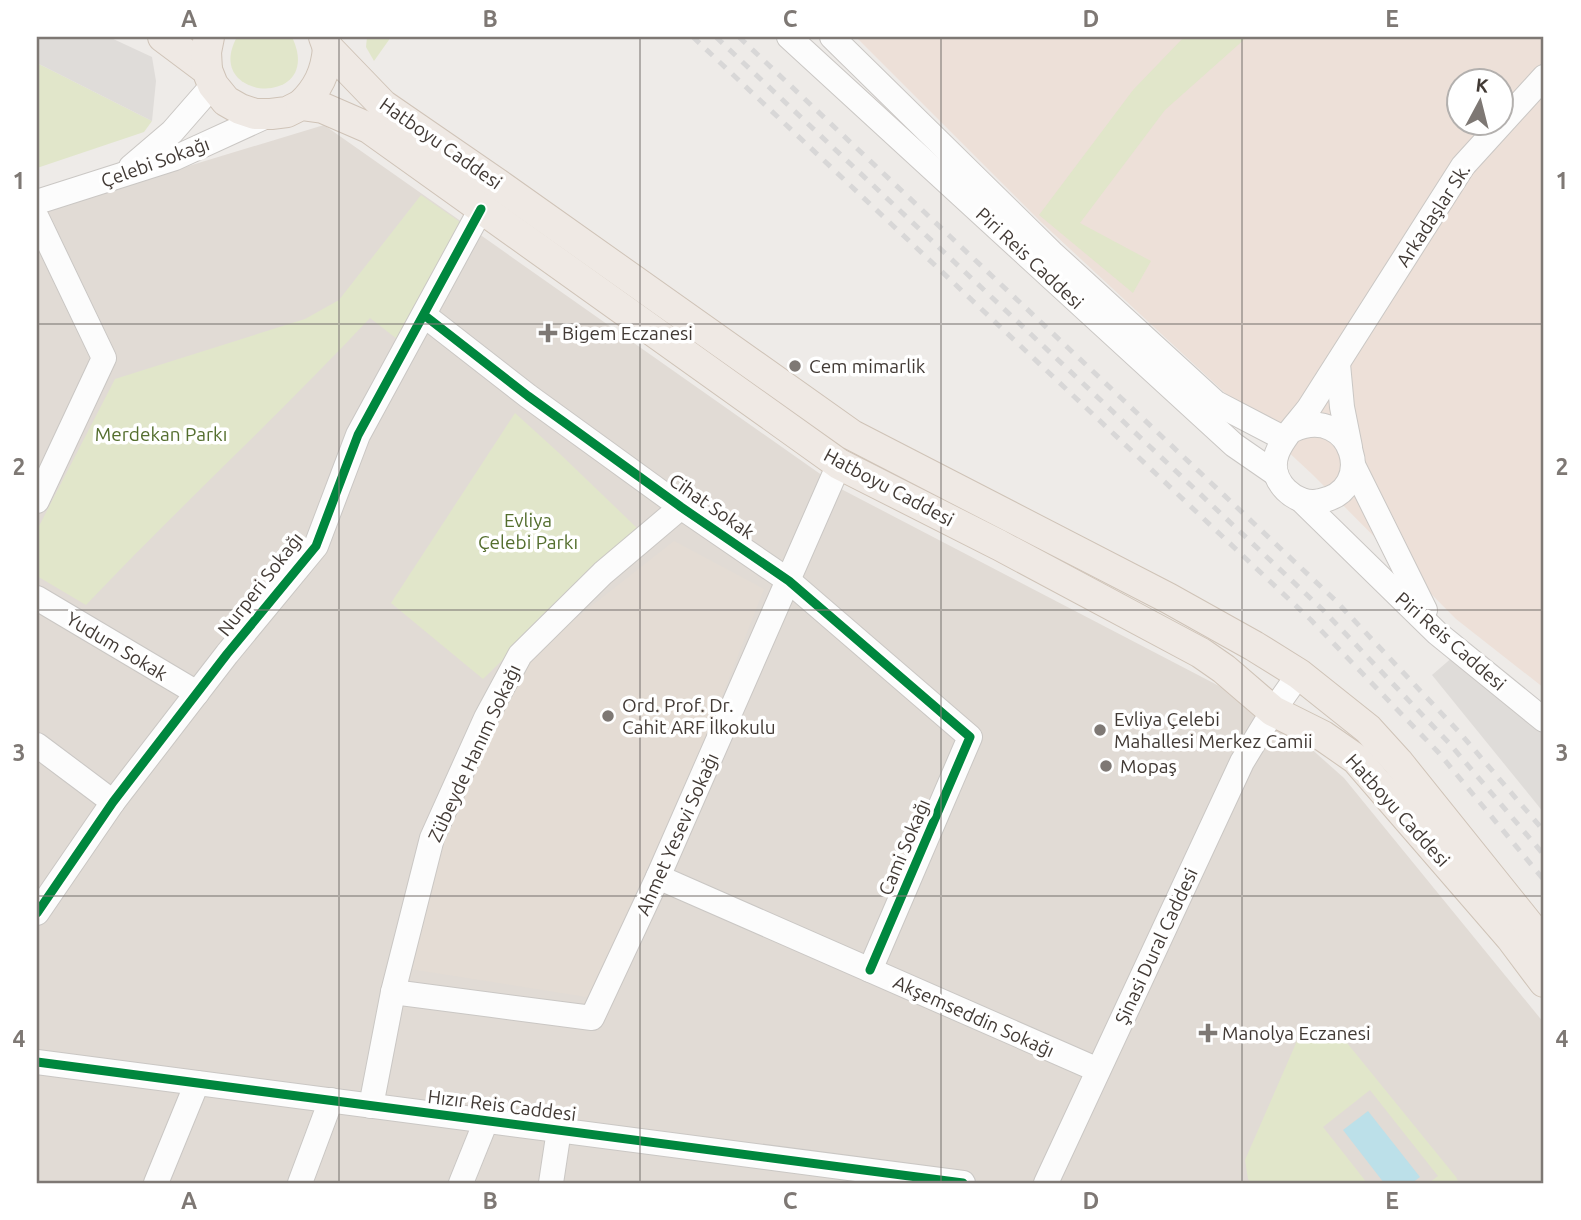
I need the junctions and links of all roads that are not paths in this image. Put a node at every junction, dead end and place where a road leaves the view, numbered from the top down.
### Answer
1 (163, 37) edge
2 (209, 37) edge
3 (789, 37) edge
4 (832, 37) edge
5 (329, 41) edge
6 (1544, 76) edge
7 (210, 78) junction
8 (301, 105) junction
9 (271, 114) junction
10 (120, 177) junction
11 (37, 202) edge
12 (481, 209) junction
13 (37, 218) edge
14 (424, 315) junction
15 (1338, 364) junction
16 (1288, 434) junction
17 (1352, 458) junction
18 (839, 464) junction
19 (1276, 474) junction
20 (37, 500) edge
21 (1301, 500) junction
22 (681, 507) junction
23 (789, 581) junction
24 (37, 598) edge
25 (1437, 633) junction
26 (1299, 674) junction
27 (197, 693) junction
28 (1273, 711) junction
29 (1544, 720) edge
30 (970, 737) joint
31 (37, 745) edge
32 (114, 802) junction
33 (658, 877) junction
34 (37, 914) edge
35 (1544, 944) edge
36 (870, 971) junction
37 (1544, 982) edge
38 (393, 992) junction
39 (37, 1062) edge
40 (1098, 1070) junction
41 (197, 1083) junction
42 (331, 1100) junction
43 (370, 1106) junction
44 (486, 1121) junction
45 (559, 1130) junction
46 (861, 1177) edge
47 (156, 1183) edge
48 (300, 1183) edge
49 (461, 1183) edge
50 (551, 1183) edge
51 (963, 1183) edge
52 (1046, 1183) edge

1 - 7 main road
2 - 7 main road
3 - 19 street, Piri Reis Caddesi
4 - 16 street, Piri Reis Caddesi
5 - 8 main road
5 - 26 main road, Hatboyu Caddesi
6 - 15 street, Arkadaşlar Sk.
7 - 9 main road
7 - 10 street
8 - 9 main road
8 - 12 main road, Hatboyu Caddesi
9 - 10 street, Çelebi Sokağı
10 - 11 street, Çelebi Sokağı
12 - 14 street, Nurperi Sokağı
12 - 18 main road, Hatboyu Caddesi
13 - 20 street
14 - 22 street, Cihat Sokak
14 - 27 street, Nurperi Sokağı
15 - 16 street, Arkadaşlar Sk.
15 - 17 street
16 - 17 street
16 - 19 street
17 - 21 street
17 - 25 street
18 - 23 street, Ahmet Yesevi Sokağı
18 - 28 main road, Hatboyu Caddesi
19 - 21 street
21 - 25 street, Piri Reis Caddesi
22 - 23 street, Cihat Sokak
22 - 38 street, Zübeyde Hanım Sokağı
23 - 30 street, Cihat Sokak
23 - 33 street, Ahmet Yesevi Sokağı
24 - 27 street, Yudum Sokak
25 - 29 street, Piri Reis Caddesi
26 - 28 street, Şinasi Dural Caddesi
26 - 35 main road, Hatboyu Caddesi
27 - 32 street, Nurperi Sokağı
28 - 37 main road, Hatboyu Caddesi
28 - 40 street, Şinasi Dural Caddesi
30 - 36 street, Cami Sokağı
31 - 32 street
32 - 34 street, Nurperi Sokağı
33 - 36 street, Akşemseddin Sokağı
33 - 38 street, Ahmet Yesevi Sokağı
36 - 40 street, Akşemseddin Sokağı
38 - 43 street, Zübeyde Hanım Sokağı
39 - 41 street, Hızır Reis Caddesi
40 - 52 street, Şinasi Dural Caddesi
41 - 42 street, Hızır Reis Caddesi
41 - 47 street
42 - 43 street, Hızır Reis Caddesi
42 - 48 street
43 - 44 street, Hızır Reis Caddesi
44 - 45 street, Hızır Reis Caddesi
44 - 49 street
45 - 46 street, Hızır Reis Caddesi
45 - 50 street
46 - 51 street, Hızır Reis Caddesi

